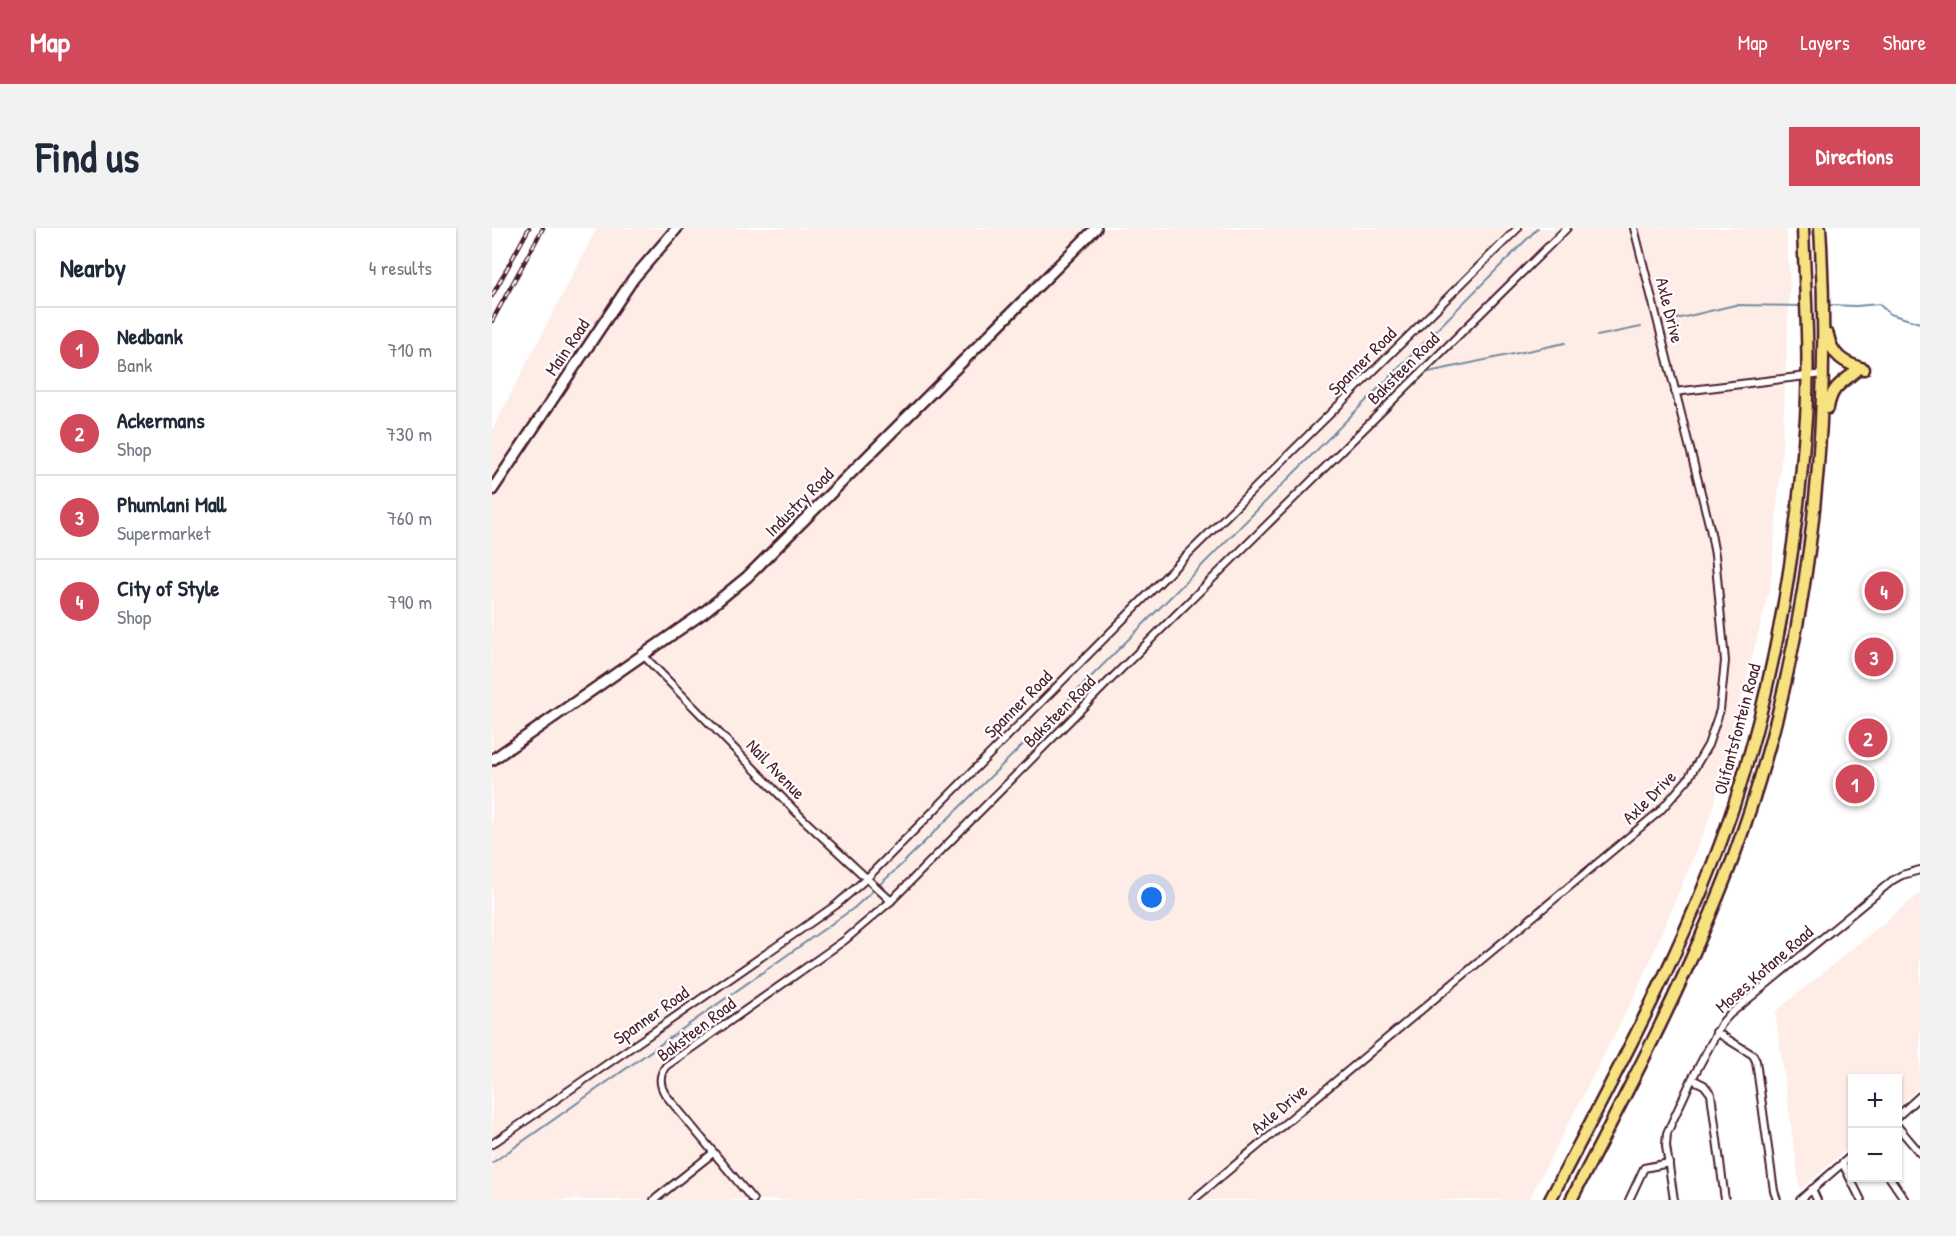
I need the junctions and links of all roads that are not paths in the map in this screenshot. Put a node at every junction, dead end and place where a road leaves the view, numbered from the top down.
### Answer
1 (677, 228) edge
2 (1096, 228) edge
3 (1518, 228) edge
4 (1567, 228) edge
5 (1634, 228) edge
6 (1803, 228) edge
7 (1820, 228) edge
8 (1825, 315) junction
9 (1824, 374) junction
10 (1806, 377) junction
11 (1675, 392) junction
12 (1822, 437) junction
13 (492, 490) edge
14 (643, 655) junction
15 (492, 760) edge
16 (1920, 870) edge
17 (866, 879) junction
18 (891, 902) junction
19 (1716, 1032) junction
20 (1692, 1079) junction
21 (1920, 1096) edge
22 (1902, 1112) edge
23 (1899, 1128) edge
24 (492, 1144) edge
25 (713, 1153) junction
26 (1920, 1153) edge
27 (1848, 1159) edge
28 (1669, 1163) junction
29 (1843, 1164) junction
30 (1893, 1182) edge
31 (1812, 1189) junction
32 (654, 1200) edge
33 (753, 1200) edge
34 (1193, 1200) edge
35 (1550, 1200) edge
36 (1571, 1200) edge
37 (1629, 1200) edge
38 (1674, 1200) edge
39 (1725, 1200) edge
40 (1776, 1200) edge
41 (1800, 1200) edge
42 (1817, 1200) edge
43 (1861, 1200) edge
44 (1905, 1200) edge

1 - 13 street, Main Road
2 - 14 street, Industry Road
3 - 17 street, Spanner Road
4 - 18 street, Baksteen Road
5 - 11 street, Axle Drive
6 - 10 main road, Olifantsfontein Road
7 - 8 main road, Olifantsfontein Road
8 - 9 main road, Olifantsfontein Road
8 - 12 main road
9 - 10 street
9 - 12 main road, Olifantsfontein Road
10 - 11 street
10 - 35 main road, Olifantsfontein Road
11 - 34 street, Axle Drive
12 - 36 main road, Olifantsfontein Road
14 - 15 street, Industry Road
14 - 17 street, Nail Avenue
16 - 19 street, Moses Kotane Road
17 - 18 street, Nail Avenue
17 - 24 street, Spanner Road
18 - 25 street, Baksteen Road
19 - 20 street, Moses Kotane Road
19 - 40 street
20 - 28 street, Moses Kotane Road
20 - 39 street
21 - 22 street
23 - 26 street
25 - 32 street
25 - 33 street, Baksteen Road
27 - 29 street
28 - 37 street
28 - 38 street, Moses Kotane Road
29 - 31 street
29 - 43 street
30 - 44 street
31 - 41 street
31 - 42 street

